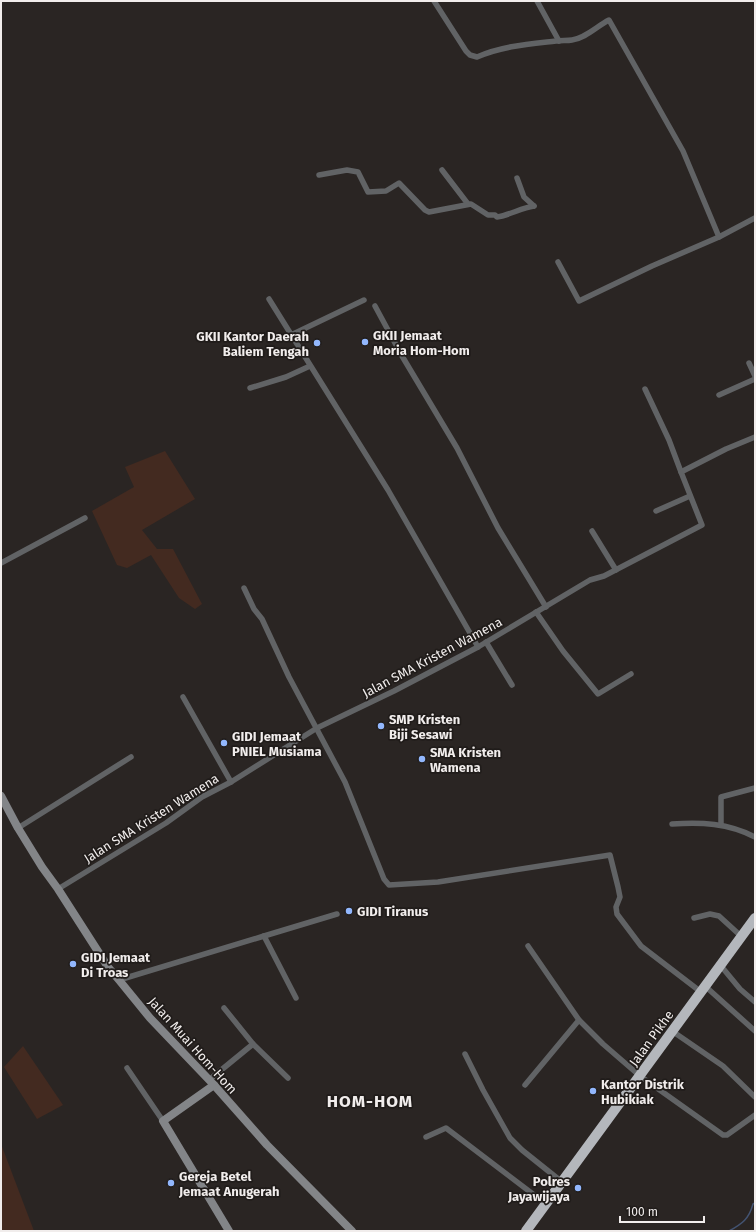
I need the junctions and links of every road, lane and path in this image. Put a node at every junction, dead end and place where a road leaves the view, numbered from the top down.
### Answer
1 (434, 1) edge
2 (537, 1) edge
3 (559, 41) junction
4 (442, 170) dead end
5 (319, 175) dead end
6 (517, 178) dead end
7 (468, 204) junction
8 (755, 218) edge
9 (719, 237) junction
10 (558, 262) dead end
11 (269, 299) dead end
12 (364, 300) dead end
13 (375, 306) dead end
14 (291, 334) junction
15 (749, 363) dead end
16 (310, 366) junction
17 (755, 376) edge
18 (755, 379) edge
19 (250, 388) dead end
20 (644, 388) dead end
21 (719, 395) dead end
22 (755, 436) edge
23 (681, 472) junction
24 (690, 496) junction
25 (656, 511) dead end
26 (85, 518) dead end
27 (592, 531) dead end
28 (1, 563) edge
29 (616, 570) junction
30 (244, 588) dead end
31 (546, 606) junction
32 (536, 612) junction
33 (486, 642) junction
34 (478, 647) junction
35 (631, 674) dead end
36 (512, 685) dead end
37 (183, 697) dead end
38 (317, 728) junction
39 (131, 757) dead end
40 (231, 782) junction
41 (755, 788) edge
42 (1, 796) edge
43 (672, 824) dead end
44 (721, 825) junction
45 (18, 828) junction
46 (755, 837) edge
47 (58, 889) junction
48 (337, 914) dead end
49 (694, 918) dead end
50 (755, 918) edge
51 (264, 936) junction
52 (742, 937) junction
53 (528, 946) dead end
54 (721, 966) junction
55 (118, 980) junction
56 (703, 989) junction
57 (296, 998) dead end
58 (755, 1002) edge
59 (224, 1008) dead end
60 (579, 1020) junction
61 (672, 1031) junction
62 (755, 1031) edge
63 (253, 1044) junction
64 (465, 1054) dead end
65 (127, 1068) dead end
66 (640, 1076) junction
67 (288, 1078) dead end
68 (211, 1083) junction
69 (524, 1086) dead end
70 (755, 1097) edge
71 (755, 1115) edge
72 (163, 1121) junction
73 (426, 1137) dead end
74 (562, 1182) junction
75 (546, 1204) junction
76 (229, 1231) edge
77 (352, 1231) edge
78 (526, 1231) edge

1 - 3 street
2 - 3 street
3 - 9 street
4 - 7 street
5 - 7 street
6 - 7 street
8 - 9 street
9 - 10 street
11 - 14 street
12 - 14 street
13 - 31 street
14 - 16 street
15 - 17 street
16 - 19 street
16 - 34 street
18 - 21 street
20 - 23 street, Jalan SMA Kristen Wamena
22 - 23 street
23 - 24 street, Jalan SMA Kristen Wamena
24 - 25 street
24 - 29 street, Jalan SMA Kristen Wamena
26 - 28 street
27 - 29 street
29 - 31 street, Jalan SMA Kristen Wamena
30 - 38 street
31 - 32 street, Jalan SMA Kristen Wamena
32 - 33 street, Jalan SMA Kristen Wamena
32 - 35 street
33 - 34 street, Jalan SMA Kristen Wamena
33 - 36 street
34 - 38 street, Jalan SMA Kristen Wamena
37 - 40 street
38 - 40 street, Jalan SMA Kristen Wamena
38 - 56 street
39 - 45 street
40 - 47 street, Jalan SMA Kristen Wamena
41 - 44 street
42 - 45 street, Jalan Muai Hom-Hom
43 - 44 street
44 - 46 street
45 - 47 street, Jalan Muai Hom-Hom
47 - 55 street, Jalan Muai Hom-Hom
48 - 51 street
49 - 52 street
50 - 52 highway, Jalan Pikhe
51 - 55 street
51 - 57 street
52 - 54 highway, Jalan Pikhe
53 - 60 street
54 - 56 highway, Jalan Pikhe
54 - 58 street
55 - 68 street, Jalan Muai Hom-Hom
56 - 61 highway, Jalan Pikhe
56 - 62 street
59 - 63 street
60 - 66 street
60 - 69 street
61 - 66 highway, Jalan Pikhe
61 - 70 street
63 - 67 street
63 - 68 street
64 - 74 street
65 - 72 street
66 - 71 street
66 - 74 highway, Jalan Pikhe
68 - 72 street
68 - 77 street, Jalan Muai Hom-Hom
72 - 76 street
73 - 75 street
74 - 75 highway, Jalan Pikhe
75 - 78 highway, Jalan Pikhe

